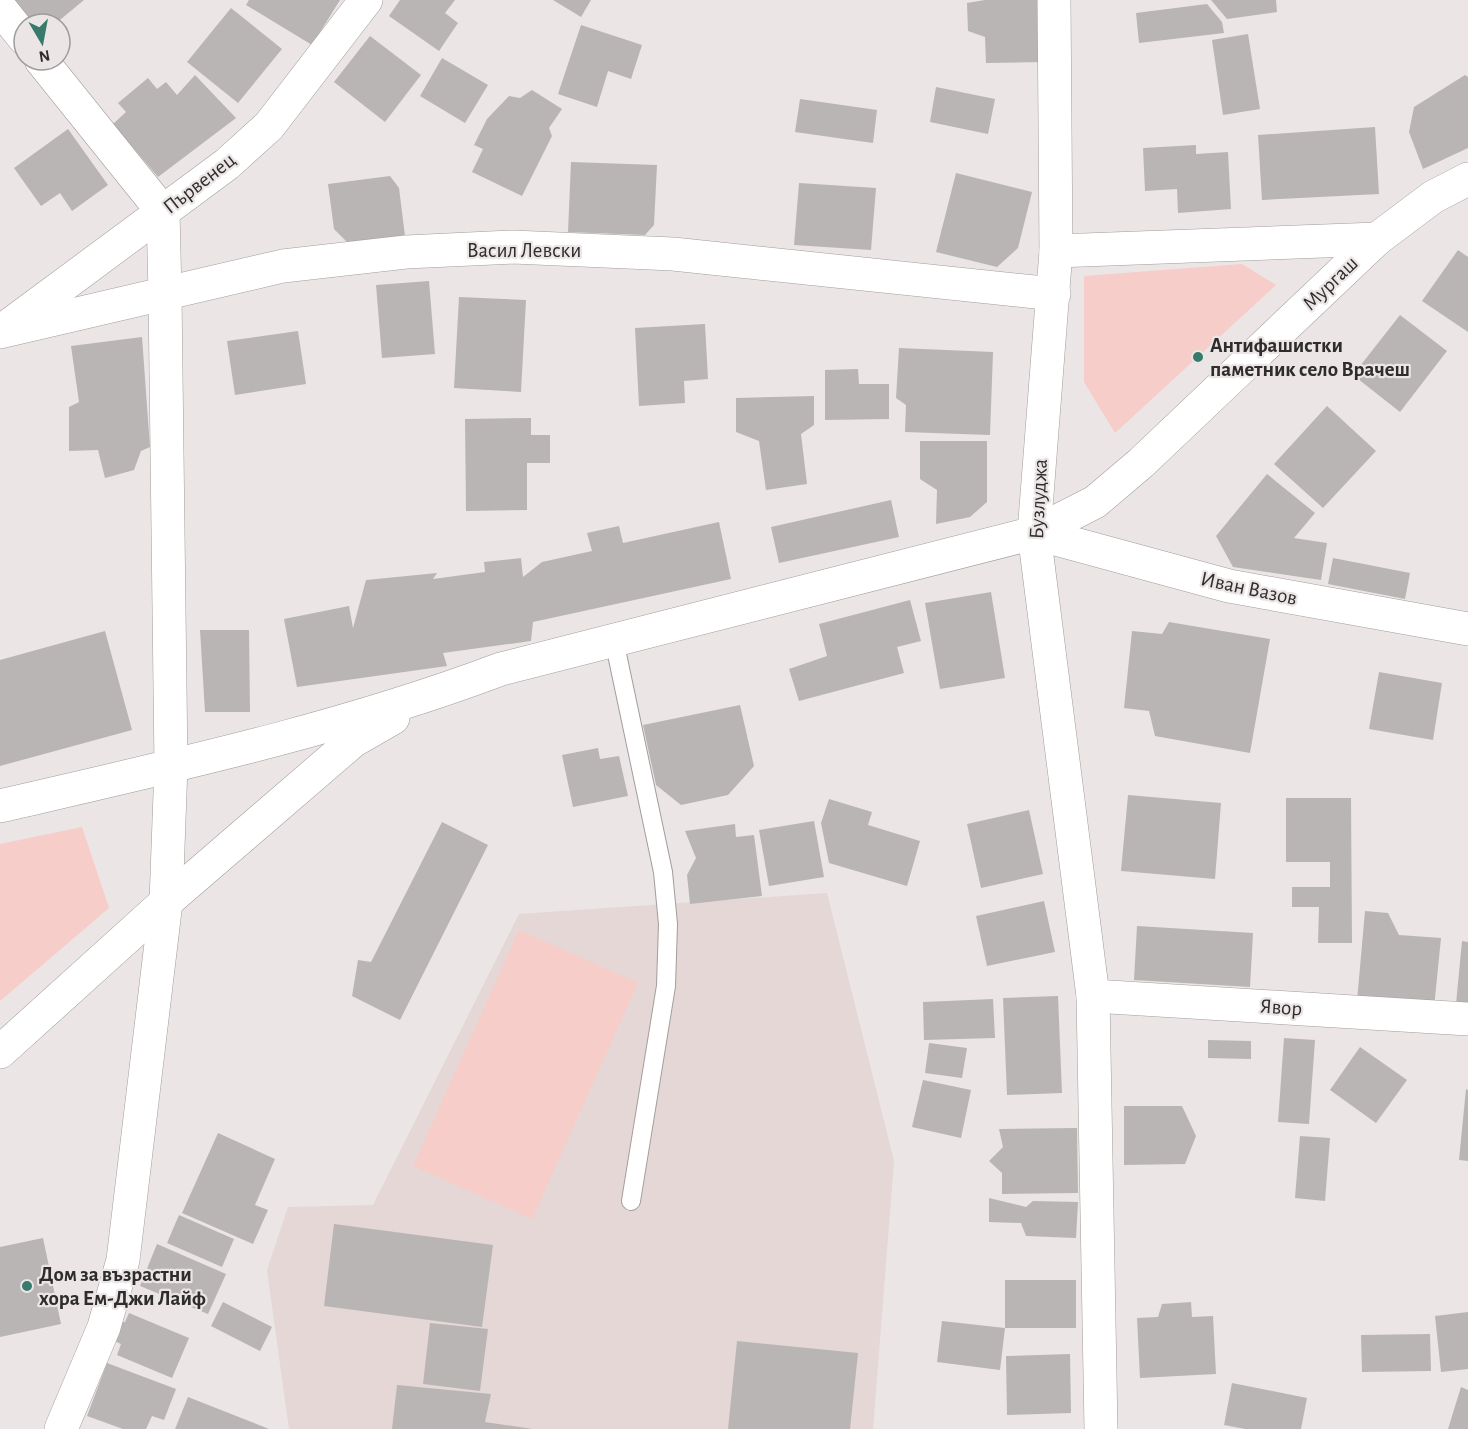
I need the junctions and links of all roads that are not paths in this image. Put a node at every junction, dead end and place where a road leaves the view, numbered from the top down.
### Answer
1 (366, 0) edge
2 (1054, 0) edge
3 (0, 8) edge
4 (12, 23) edge
5 (51, 72) edge
6 (1468, 180) edge
7 (163, 212) junction
8 (1377, 239) junction
9 (1056, 251) junction
10 (165, 294) junction
11 (1054, 294) junction
12 (1, 332) edge
13 (1034, 533) junction
14 (1468, 629) edge
15 (614, 640) junction
16 (428, 697) junction
17 (171, 766) junction
18 (0, 806) edge
19 (166, 902) junction
20 (1093, 996) junction
21 (1468, 1019) edge
22 (0, 1052) edge
23 (631, 1201) dead end
24 (68, 1427) edge
25 (1101, 1429) edge

1 - 7 street, Първенец
2 - 9 street, Бузлуджа
3 - 4 street
5 - 7 street
6 - 8 street, Мургаш
7 - 10 street
7 - 12 street, Първенец
8 - 9 street
8 - 13 street, Мургаш
9 - 11 street, Бузлуджа
10 - 11 street, Васил Левски
10 - 12 street, Васил Левски
10 - 17 street
11 - 13 street, Бузлуджа
13 - 14 street, Иван Вазов
13 - 15 street, Мургаш
13 - 20 street, Бузлуджа
15 - 16 street, Мургаш
15 - 23 lane
16 - 17 street
16 - 19 street
17 - 18 street
17 - 19 street
19 - 22 street
19 - 24 street
20 - 21 street, Явор
20 - 25 street, Бузлуджа

